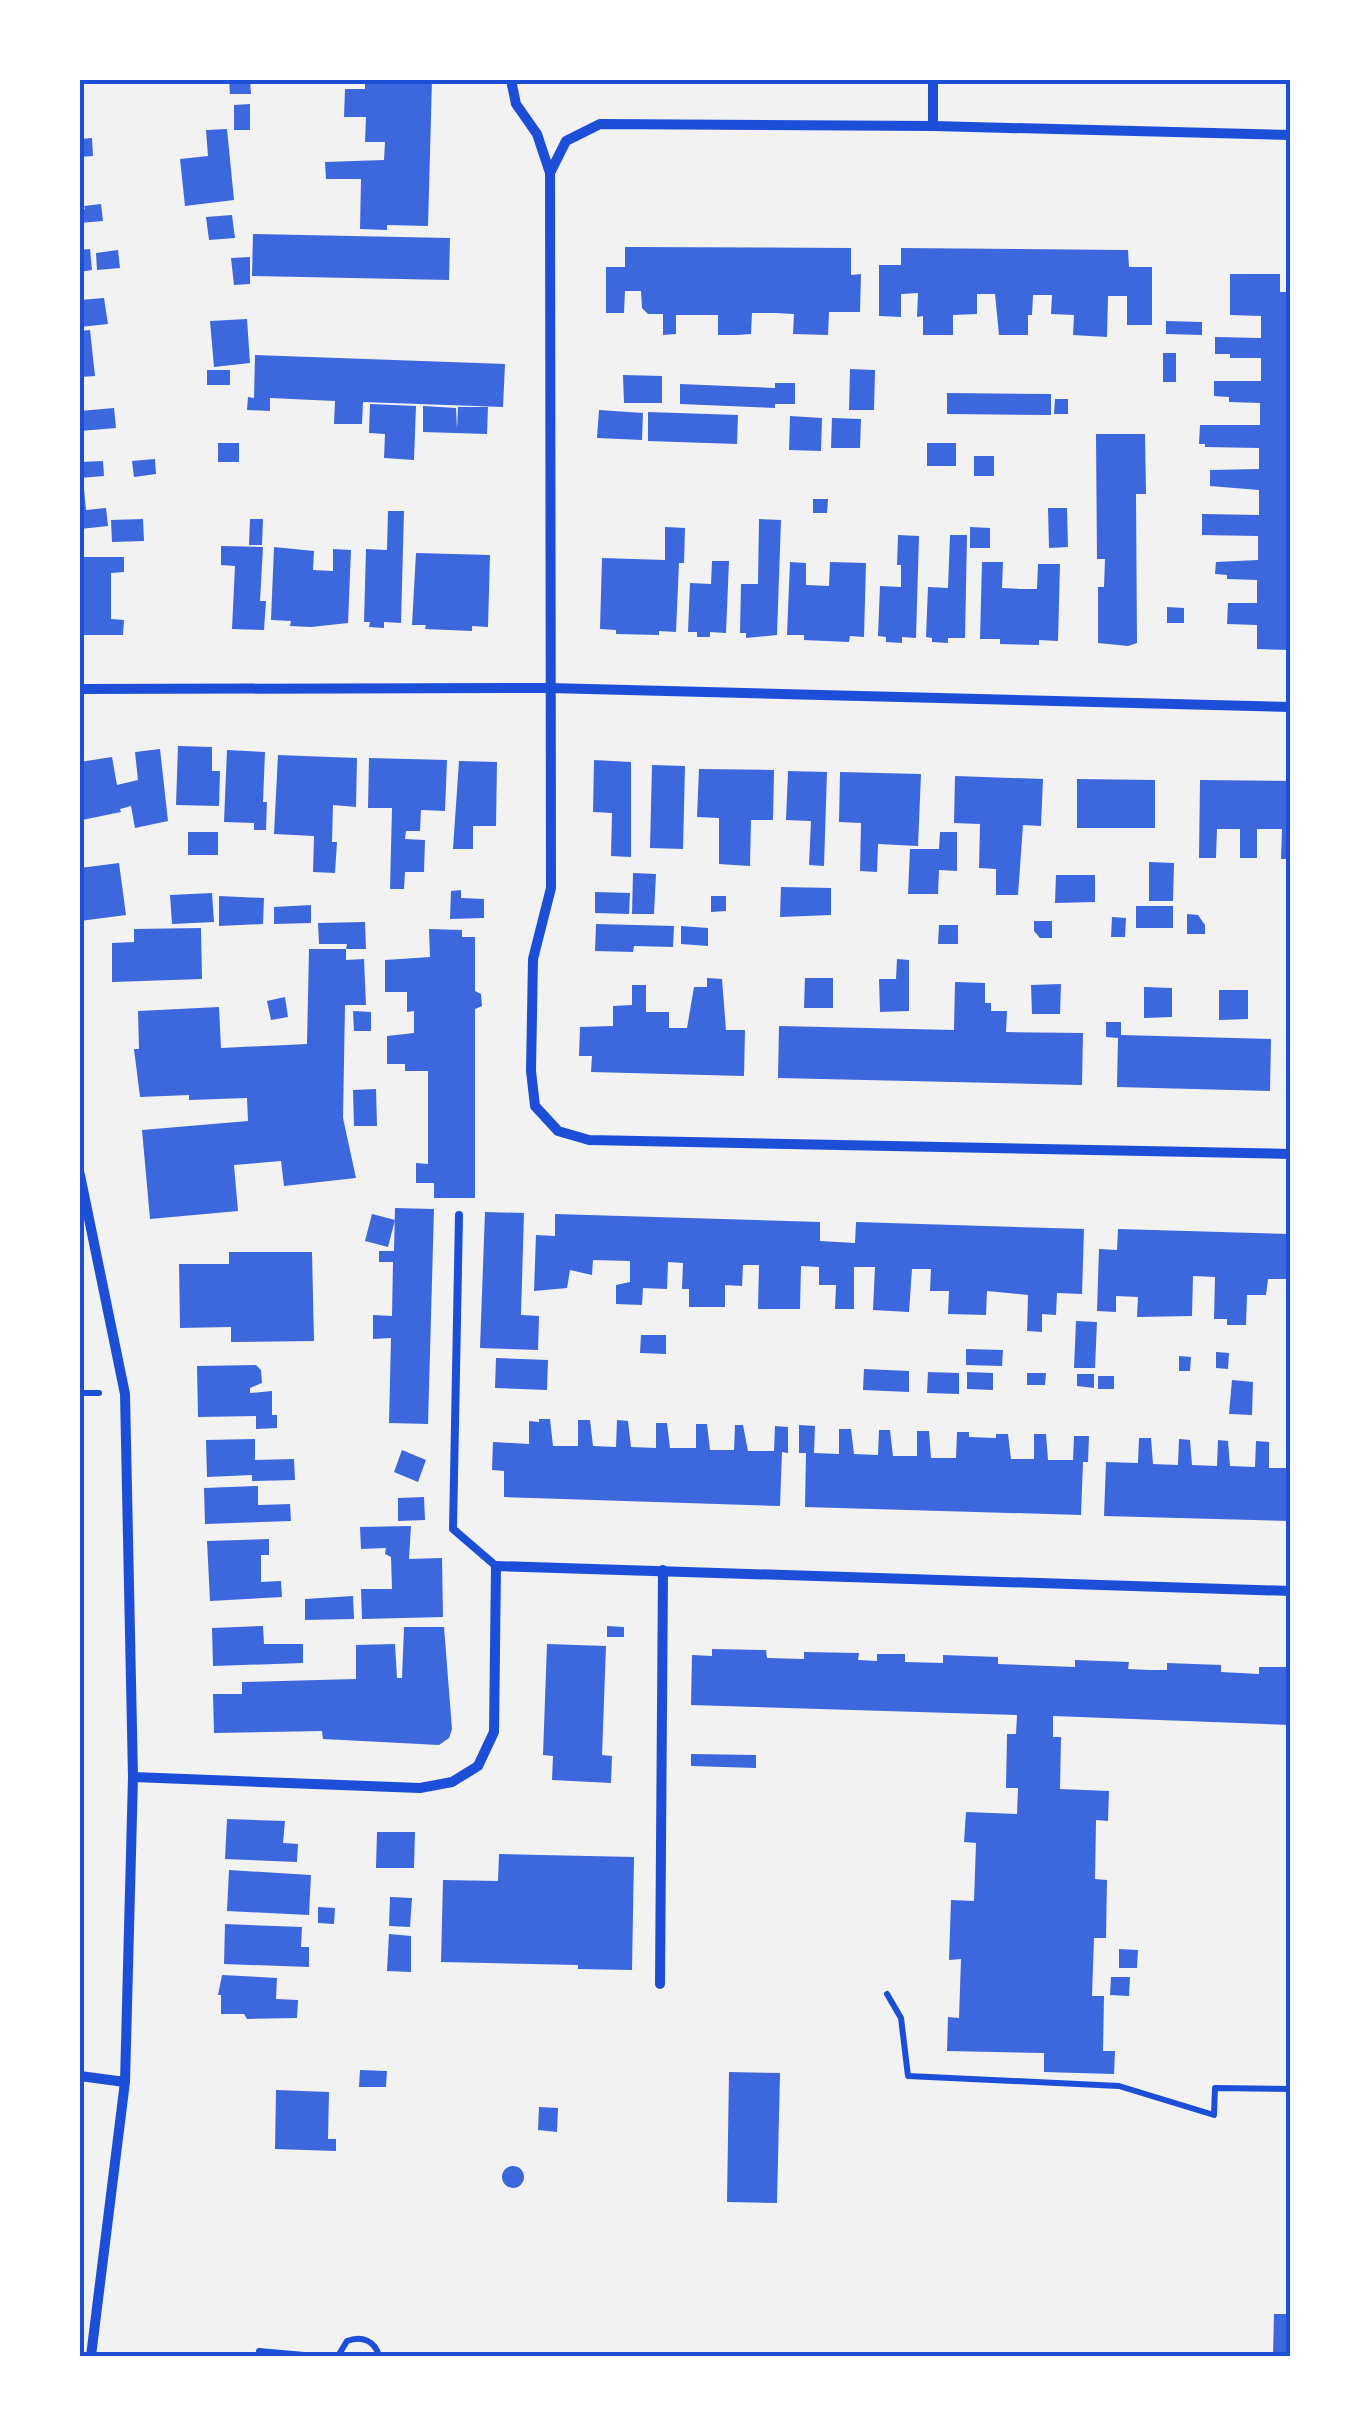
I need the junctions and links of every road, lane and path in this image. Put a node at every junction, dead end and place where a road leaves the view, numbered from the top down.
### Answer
1 (511, 80) edge
2 (933, 80) edge
3 (932, 126) junction
4 (1291, 135) edge
5 (550, 173) junction
6 (550, 688) junction
7 (80, 689) edge
8 (1291, 707) edge
9 (1291, 1154) edge
10 (80, 1175) edge
11 (459, 1215) dead end
12 (496, 1566) junction
13 (663, 1570) junction
14 (1291, 1591) edge
15 (133, 1778) junction
16 (660, 1984) dead end
17 (887, 1994) dead end
18 (80, 2076) edge
19 (125, 2082) junction
20 (1291, 2089) edge
21 (91, 2356) edge
22 (258, 2356) edge
23 (315, 2356) edge
24 (338, 2356) edge
25 (379, 2356) edge

1 - 5 street
2 - 3 street
3 - 4 street
3 - 5 street
5 - 6 street
6 - 7 street
6 - 8 street
6 - 9 street
10 - 15 street
11 - 12 lane
12 - 13 street
12 - 15 street
13 - 14 street
13 - 16 street
15 - 19 street
17 - 20 path
18 - 19 street
19 - 21 street
22 - 23 path
24 - 25 path

